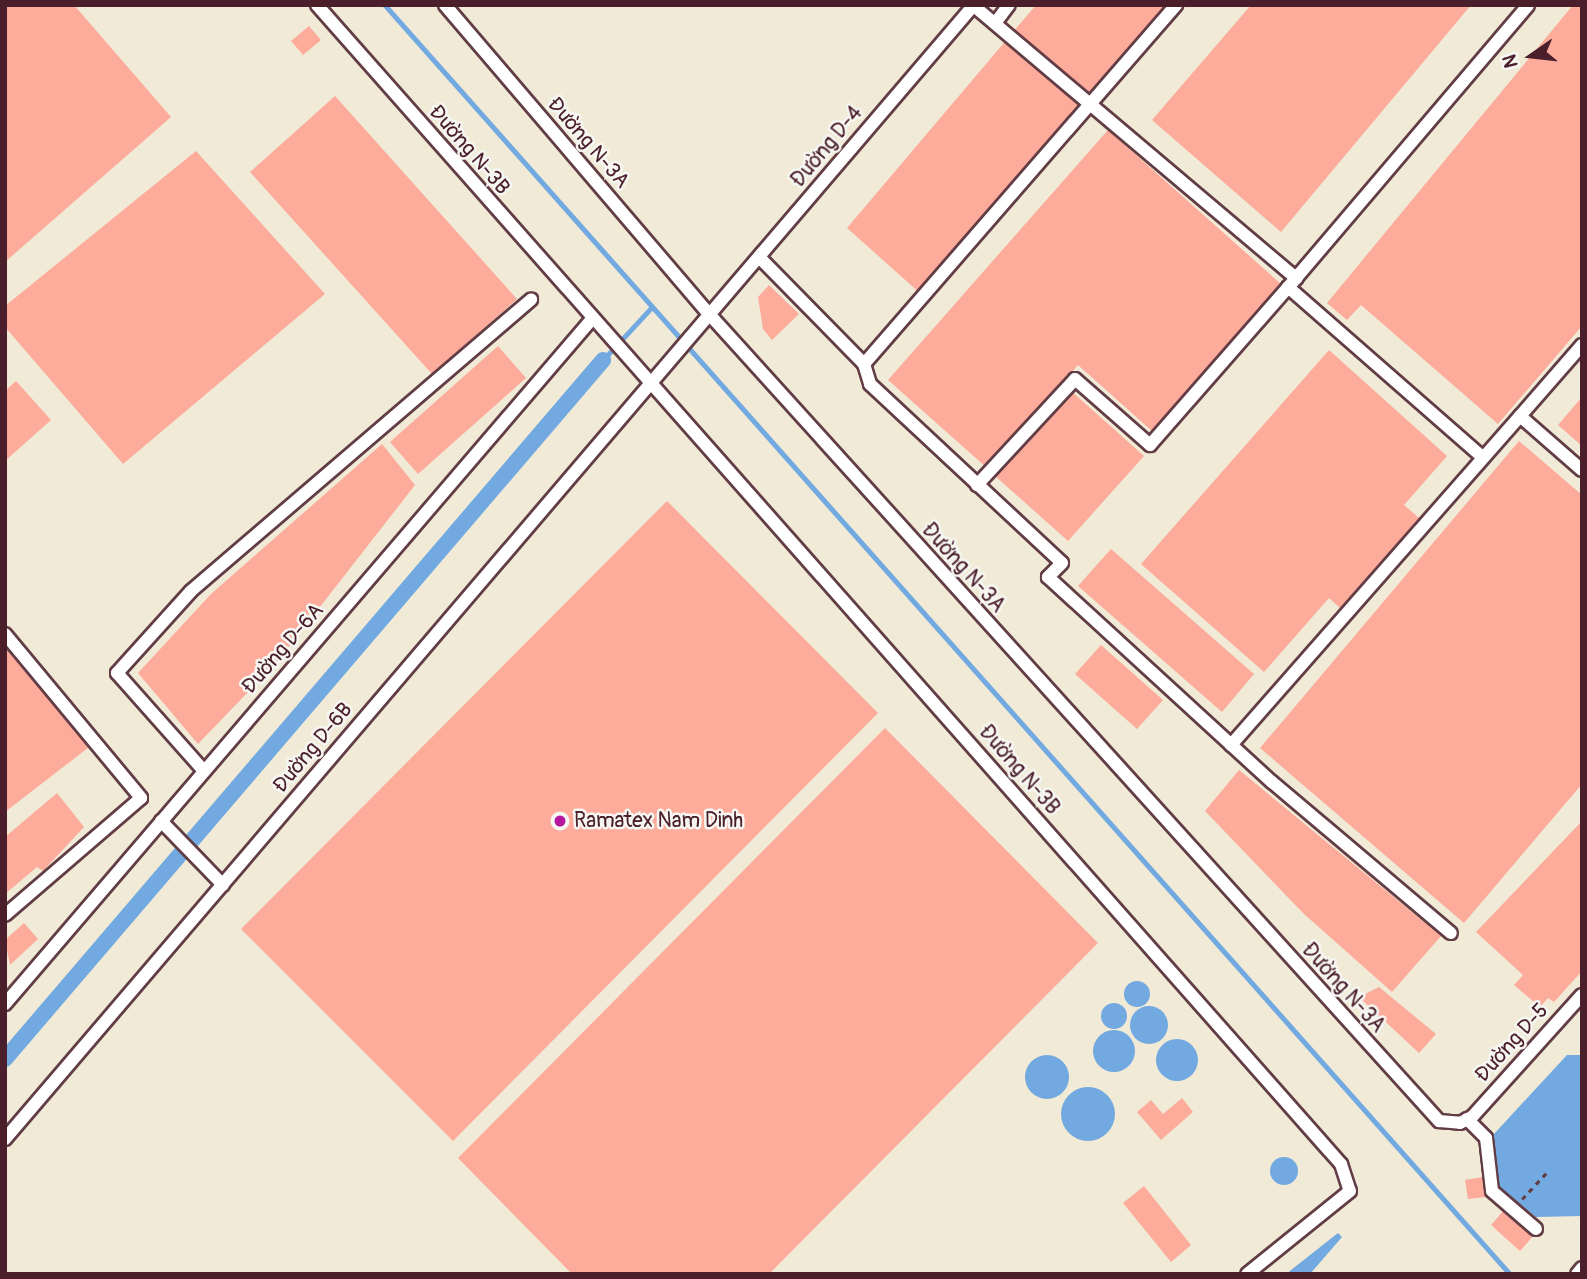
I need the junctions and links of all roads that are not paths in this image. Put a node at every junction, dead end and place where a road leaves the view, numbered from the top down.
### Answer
1 (317, 5) edge
2 (974, 5) edge
3 (1009, 5) edge
4 (1176, 5) edge
5 (1528, 5) edge
6 (450, 7) edge
7 (996, 22) junction
8 (1092, 104) junction
9 (759, 257) junction
10 (1292, 282) junction
11 (531, 300) dead end
12 (710, 315) junction
13 (591, 320) junction
14 (1582, 345) edge
15 (672, 357) joint
16 (864, 364) junction
17 (650, 381) junction
18 (1520, 416) junction
19 (1483, 458) junction
20 (1582, 470) edge
21 (977, 485) junction
22 (5, 634) edge
23 (1231, 745) junction
24 (204, 771) junction
25 (161, 821) junction
26 (223, 885) junction
27 (5, 915) edge
28 (1451, 933) dead end
29 (1582, 995) edge
30 (7, 998) edge
31 (1469, 1118) junction
32 (5, 1139) edge
33 (1536, 1229) dead end
34 (1582, 1268) edge
35 (1247, 1274) edge
36 (1577, 1274) edge

1 - 13 street, Đường N-3B
2 - 7 street
2 - 9 street, Đường D-4
3 - 7 street
4 - 8 street
5 - 10 street
6 - 12 street, Đường N-3A
7 - 8 street
8 - 10 street
8 - 16 street
9 - 12 street, Đường D-4
9 - 16 street
10 - 19 street
10 - 21 street
11 - 24 street
12 - 15 street, Đường D-4
12 - 31 street, Đường N-3A
13 - 17 street, Đường N-3B
13 - 24 street, Đường D-6A
14 - 18 street
15 - 17 street, Đường D-6B
16 - 21 street
17 - 26 street, Đường D-6B
17 - 35 street, Đường N-3B
18 - 19 street
18 - 20 street
19 - 23 street
21 - 23 street
22 - 27 street
23 - 28 street
24 - 25 street, Đường D-6A
25 - 26 street
25 - 30 street, Đường D-6A
26 - 32 street, Đường D-6B
29 - 31 street, Đường D-5
31 - 33 street
34 - 36 street

